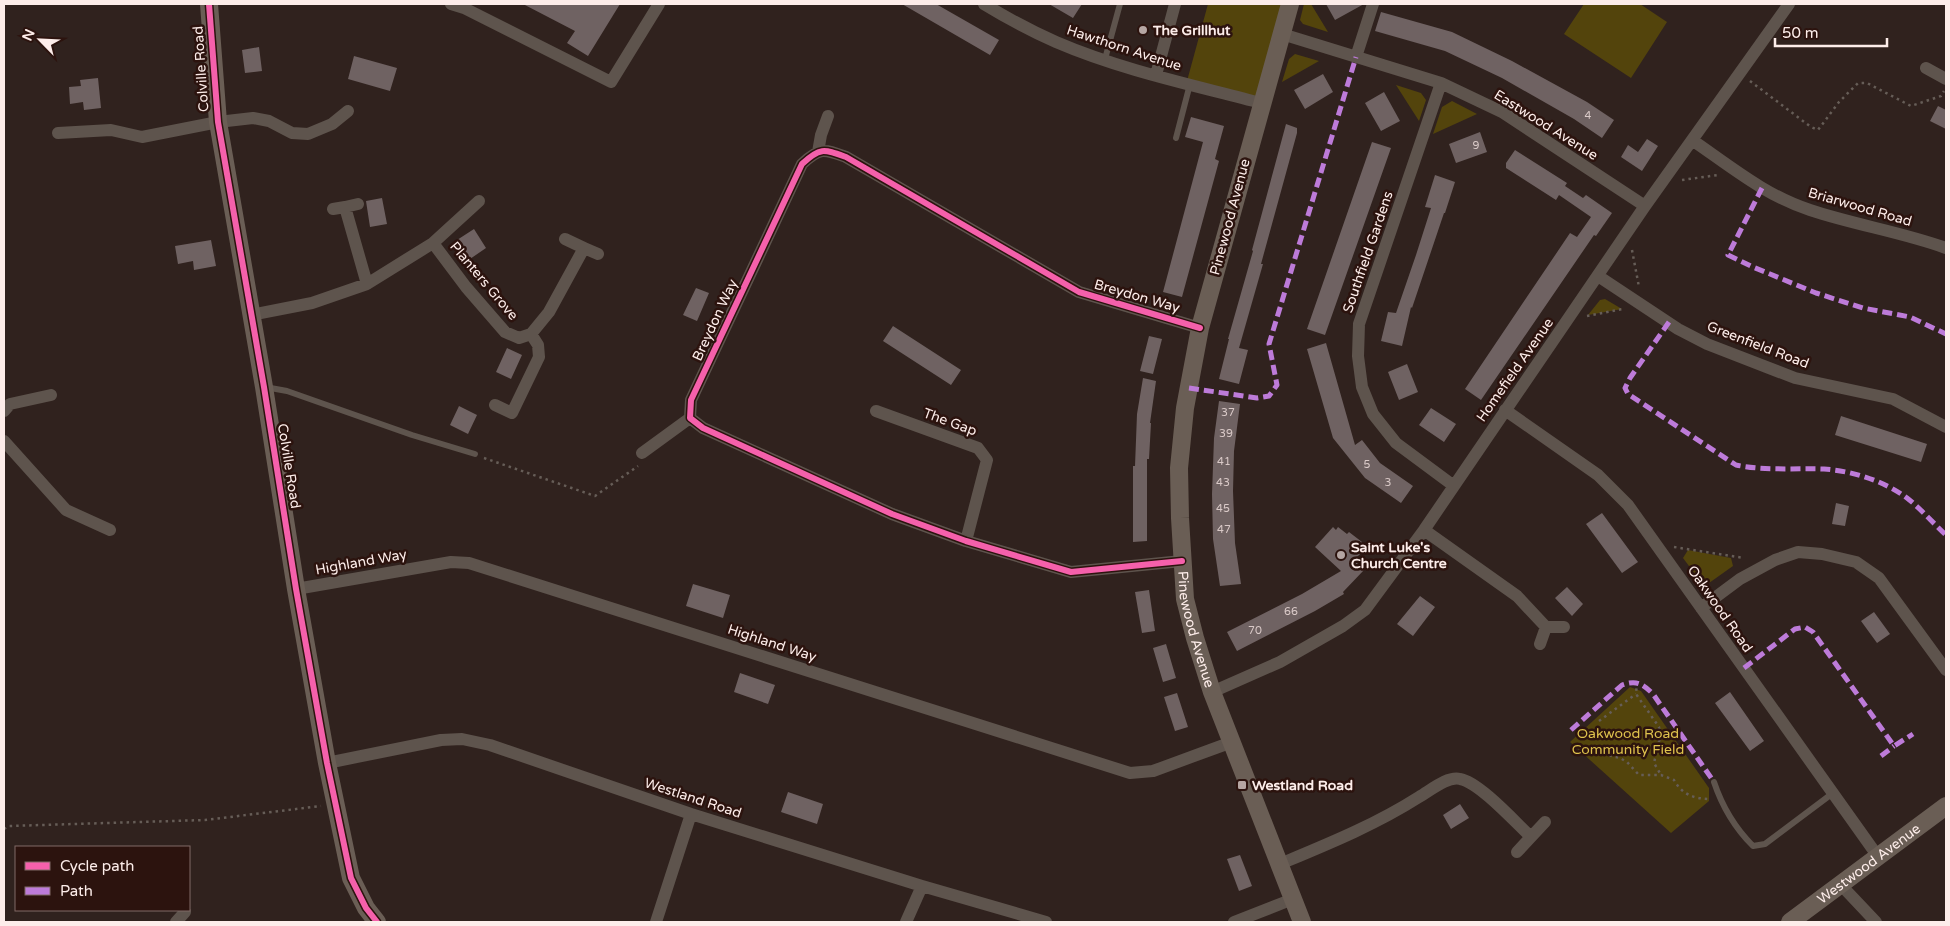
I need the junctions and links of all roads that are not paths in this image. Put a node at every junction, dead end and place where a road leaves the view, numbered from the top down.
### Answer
1 (209, 4) edge
2 (451, 4) edge
3 (659, 4) edge
4 (984, 4) edge
5 (1120, 4) edge
6 (1175, 4) edge
7 (1290, 4) edge
8 (1373, 4) edge
9 (1789, 4) edge
10 (465, 6) edge
11 (1282, 34) junction
12 (1356, 57) junction
13 (1105, 59) junction
14 (1926, 68) dead end
15 (1156, 75) junction
16 (1946, 79) edge
17 (1441, 83) junction
18 (1190, 84) junction
19 (1262, 103) junction
20 (348, 111) dead end
21 (828, 116) dead end
22 (218, 122) junction
23 (58, 133) dead end
24 (1176, 138) dead end
25 (1692, 140) junction
26 (818, 152) junction
27 (479, 201) dead end
28 (1645, 206) junction
29 (345, 207) dead end
30 (565, 239) dead end
31 (433, 243) junction
32 (584, 248) junction
33 (1946, 248) edge
34 (598, 254) dead end
35 (1598, 276) junction
36 (367, 284) junction
37 (251, 315) junction
38 (1200, 328) junction
39 (531, 334) junction
40 (264, 387) junction
41 (51, 395) dead end
42 (495, 405) dead end
43 (1505, 410) junction
44 (4, 411) edge
45 (876, 411) dead end
46 (690, 418) junction
47 (1946, 427) edge
48 (4, 441) edge
49 (475, 454) road end
50 (641, 459) road end
51 (1454, 486) junction
52 (110, 530) dead end
53 (1424, 530) junction
54 (966, 541) junction
55 (1182, 562) junction
56 (296, 589) junction
57 (1700, 608) junction
58 (1546, 627) junction
59 (1564, 627) dead end
60 (1540, 644) dead end
61 (1946, 670) edge
62 (1212, 692) junction
63 (1232, 742) junction
64 (327, 763) junction
65 (1714, 782) dead end
66 (1833, 794) junction
67 (1946, 806) edge
68 (691, 814) junction
69 (1544, 822) dead end
70 (1531, 837) junction
71 (1518, 852) dead end
72 (1879, 858) junction
73 (1280, 864) junction
74 (1841, 885) junction
75 (922, 886) junction
76 (1293, 899) junction
77 (185, 912) dead end
78 (176, 922) edge
79 (377, 922) edge
80 (656, 922) edge
81 (906, 922) edge
82 (1046, 922) edge
83 (1234, 922) edge
84 (1302, 922) edge
85 (1790, 922) edge
86 (1876, 922) edge

1 - 22 street, Colville Road
2 - 10 street
3 - 10 street
4 - 13 street, Hawthorn Avenue
5 - 13 lane
6 - 15 street
7 - 11 street, Pinewood Avenue
8 - 12 street
9 - 25 street, Homefield Avenue
11 - 12 street, Eastwood Avenue
11 - 19 street, Pinewood Avenue
12 - 17 street, Eastwood Avenue
13 - 15 street, Hawthorn Avenue
14 - 16 street
15 - 18 street, Hawthorn Avenue
17 - 28 street, Eastwood Avenue
17 - 51 street, Southfield Gardens
18 - 19 street, Hawthorn Avenue
18 - 24 lane
19 - 38 street, Pinewood Avenue
20 - 22 street
21 - 26 street
22 - 23 street
22 - 37 street, Colville Road
25 - 28 street, Homefield Avenue
25 - 33 street, Briarwood Road
26 - 38 street, Breydon Way
26 - 46 street, Breydon Way
27 - 31 street, Planters Grove
28 - 35 street, Homefield Avenue
29 - 36 street
30 - 32 street
31 - 36 street, Planters Grove
31 - 39 street, Planters Grove
32 - 34 street
32 - 39 street
35 - 43 street, Homefield Avenue
35 - 47 street, Greenfield Road
36 - 37 street, Planters Grove
37 - 40 street, Colville Road
38 - 55 street, Pinewood Avenue
39 - 42 street
40 - 49 lane
40 - 56 street, Colville Road
41 - 44 street
43 - 51 street, Homefield Avenue
43 - 57 street, Oakwood Road
45 - 54 street, The Gap
46 - 50 street
46 - 54 street
48 - 52 street
51 - 53 street, Homefield Avenue
53 - 58 street
53 - 62 street, Homefield Avenue
54 - 55 street
55 - 62 street, Pinewood Avenue
56 - 63 street, Highland Way
56 - 64 street, Colville Road
57 - 61 street
57 - 66 street, Oakwood Road
58 - 59 street
58 - 60 street
62 - 63 street, Pinewood Avenue
63 - 73 street, Pinewood Avenue
64 - 68 street, Westland Road
64 - 79 street, Colville Road
65 - 66 lane
66 - 72 street, Oakwood Road
67 - 72 street, Westwood Avenue
68 - 75 street, Westland Road
68 - 80 street
69 - 70 street
70 - 71 street
70 - 73 street
72 - 74 street, Westwood Avenue
73 - 76 street, Pinewood Avenue
74 - 85 street, Westwood Avenue
74 - 86 street
75 - 81 street
75 - 82 street, Westland Road
76 - 83 street
76 - 84 street, Pinewood Avenue
77 - 78 street

